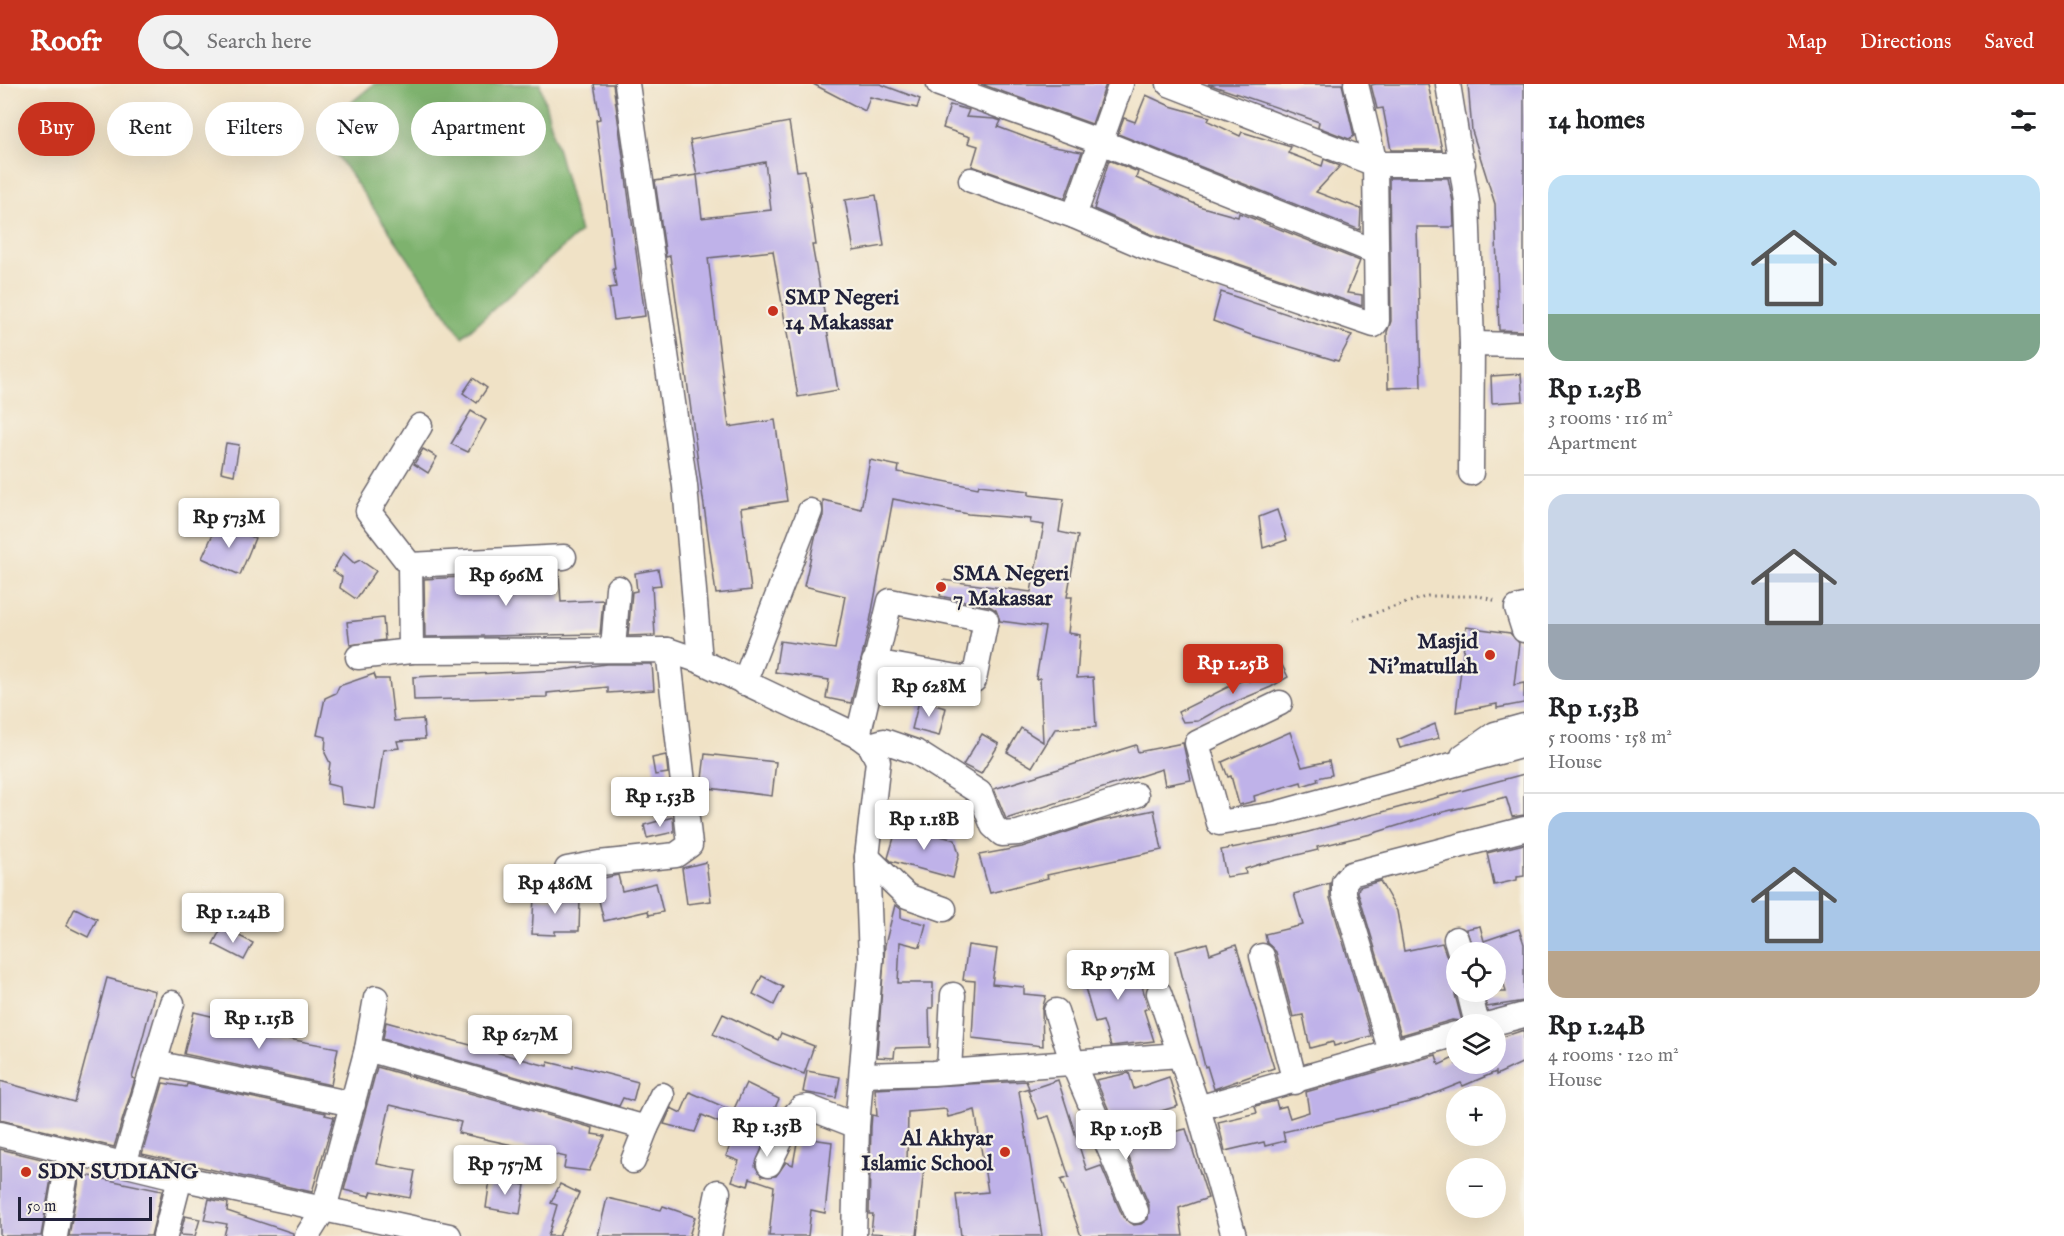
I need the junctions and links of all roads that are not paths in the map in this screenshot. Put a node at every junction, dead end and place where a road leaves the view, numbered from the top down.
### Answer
1 (627, 84) edge
2 (939, 84) edge
3 (1121, 84) edge
4 (1169, 84) edge
5 (1356, 84) edge
6 (1448, 84) edge
7 (1101, 142) junction
8 (1375, 164) junction
9 (1463, 164) junction
10 (970, 180) dead end
11 (1074, 216) junction
12 (1376, 252) junction
13 (1472, 344) junction
14 (1524, 345) edge
15 (420, 426) dead end
16 (1471, 473) dead end
17 (810, 512) dead end
18 (564, 557) dead end
19 (410, 565) junction
20 (618, 588) dead end
21 (1524, 606) edge
22 (1524, 630) edge
23 (613, 648) junction
24 (668, 650) junction
25 (411, 651) junction
26 (358, 657) dead end
27 (699, 661) junction
28 (874, 662) junction
29 (744, 683) junction
30 (1280, 703) dead end
31 (1524, 726) edge
32 (864, 740) junction
33 (1524, 745) edge
34 (1446, 767) junction
35 (1136, 795) dead end
36 (1524, 829) edge
37 (867, 857) junction
38 (567, 869) dead end
39 (944, 909) dead end
40 (1262, 956) dead end
41 (1159, 993) dead end
42 (953, 995) dead end
43 (376, 998) dead end
44 (172, 1003) dead end
45 (1056, 1011) dead end
46 (1524, 1014) edge
47 (1506, 1019) edge
48 (1446, 1037) edge
49 (367, 1049) junction
50 (1391, 1052) junction
51 (1180, 1055) junction
52 (1072, 1061) junction
53 (155, 1063) junction
54 (949, 1071) junction
55 (862, 1075) junction
56 (1295, 1082) junction
57 (662, 1095) dead end
58 (353, 1104) junction
59 (1198, 1108) junction
60 (856, 1126) junction
61 (646, 1128) junction
62 (0, 1134) edge
63 (70, 1151) junction
64 (633, 1161) dead end
65 (124, 1164) junction
66 (769, 1164) dead end
67 (180, 1178) junction
68 (718, 1192) dead end
69 (324, 1209) junction
70 (1136, 1211) dead end
71 (55, 1236) edge
72 (165, 1236) edge
73 (307, 1236) edge
74 (450, 1236) edge
75 (709, 1236) edge
76 (854, 1236) edge
77 (1234, 1236) edge

1 - 27 street
2 - 7 street
3 - 7 street
4 - 8 street
5 - 8 street
6 - 9 street
7 - 11 street
7 - 12 street
8 - 9 street
8 - 12 street
9 - 13 street
10 - 11 street
11 - 12 street
13 - 14 street
13 - 16 street
15 - 19 street
17 - 29 street
18 - 19 street
19 - 25 street
20 - 23 street
21 - 22 street
23 - 24 street
23 - 25 street
24 - 27 street
24 - 38 street
25 - 26 street
27 - 29 street
28 - 28 street
28 - 32 street
29 - 32 street
30 - 34 street
31 - 34 street
32 - 35 street
32 - 37 street
33 - 34 street
36 - 50 street
37 - 39 street
37 - 55 street
40 - 56 street
41 - 51 street
42 - 54 street
43 - 49 street
44 - 53 street
45 - 52 street
46 - 47 street
48 - 50 street
49 - 58 street
49 - 61 street
50 - 56 street
51 - 52 street
51 - 59 street
52 - 54 street
52 - 70 street
53 - 58 street
53 - 65 street
54 - 55 street
55 - 60 street
56 - 59 street
57 - 61 street
58 - 69 street
59 - 77 street
60 - 66 street
60 - 76 street
61 - 64 street
62 - 63 street
63 - 65 street
63 - 71 street
65 - 67 street
67 - 69 street
67 - 72 street
68 - 75 street
69 - 73 street
69 - 74 street

